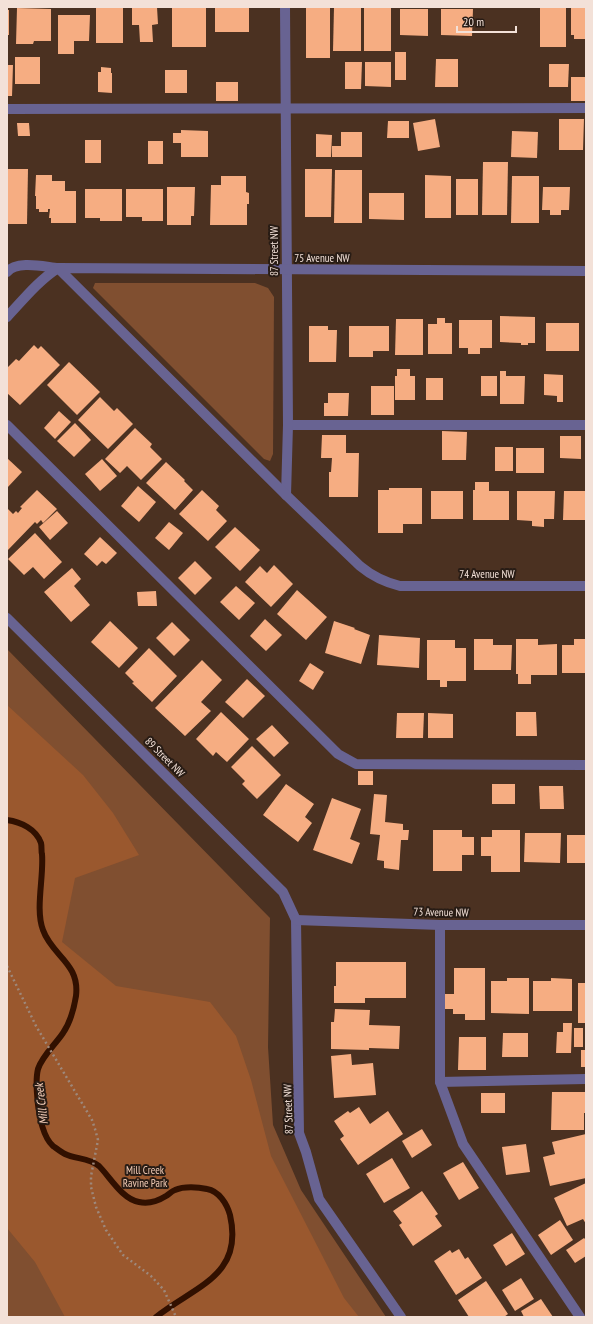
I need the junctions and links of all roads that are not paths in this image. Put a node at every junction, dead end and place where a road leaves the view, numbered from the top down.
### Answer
1 (285, 7) edge
2 (285, 108) junction
3 (586, 108) edge
4 (7, 109) edge
5 (58, 268) junction
6 (286, 270) junction
7 (586, 271) edge
8 (7, 272) edge
9 (7, 317) edge
10 (288, 425) junction
11 (586, 425) edge
12 (7, 426) edge
13 (286, 495) junction
14 (586, 586) edge
15 (7, 618) edge
16 (586, 765) edge
17 (296, 920) junction
18 (440, 925) junction
19 (586, 925) edge
20 (586, 1079) edge
21 (440, 1082) junction
22 (401, 1317) edge
23 (580, 1317) edge

1 - 2 street, 87 Street NW
2 - 3 street
2 - 4 street
2 - 6 street, 87 Street NW
5 - 6 street, 75 Avenue NW
5 - 8 street, 75 Avenue NW
5 - 9 street
5 - 13 street
6 - 7 street, 75 Avenue NW
6 - 10 street, 87 Street NW
10 - 11 street
10 - 13 street, 87 Street NW
12 - 16 street
13 - 14 street, 74 Avenue NW
15 - 17 street, 89 Street NW
17 - 18 street, 73 Avenue NW
17 - 22 street, 87 Street NW
18 - 19 street, 73 Avenue NW
18 - 21 street
20 - 21 street
21 - 23 street

